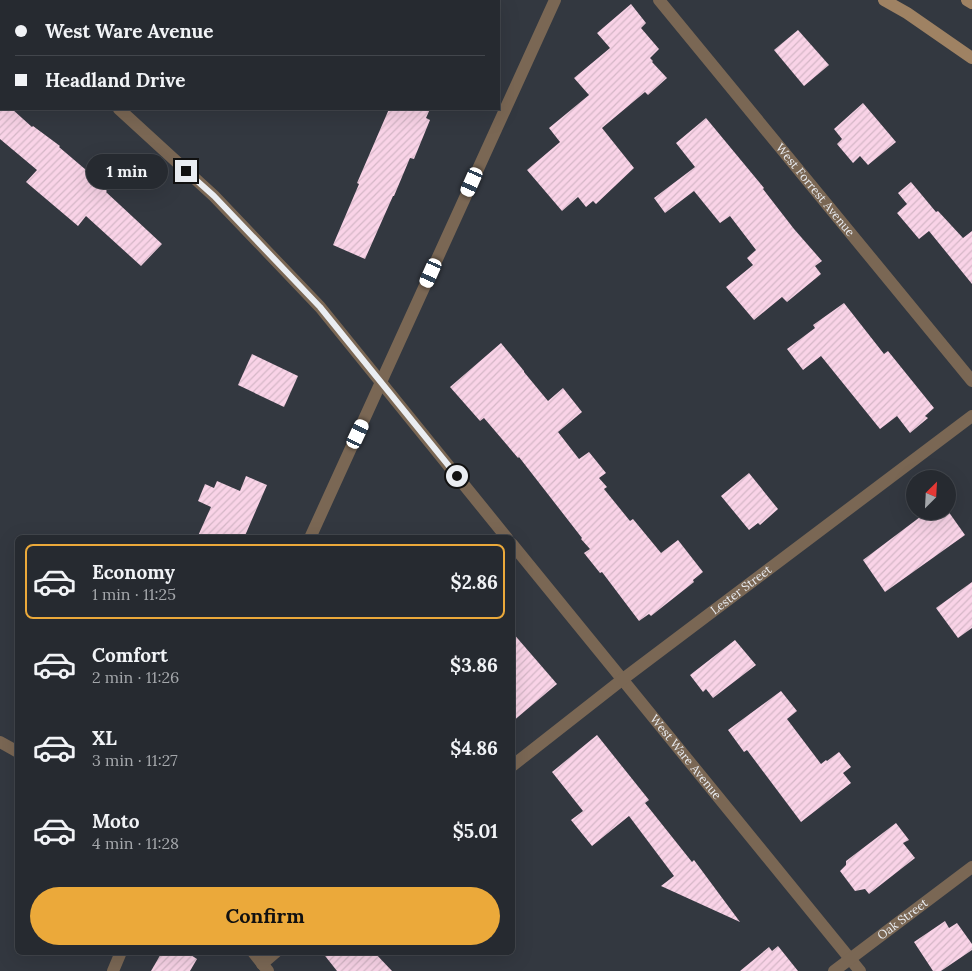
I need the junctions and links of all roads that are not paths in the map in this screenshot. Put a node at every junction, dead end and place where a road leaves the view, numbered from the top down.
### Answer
1 (555, 0) edge
2 (659, 0) edge
3 (884, 0) edge
4 (967, 0) edge
5 (972, 3) edge
6 (972, 58) edge
7 (120, 110) edge
8 (972, 381) edge
9 (382, 382) junction
10 (972, 416) edge
11 (311, 535) edge
12 (506, 535) edge
13 (515, 548) edge
14 (622, 679) junction
15 (0, 742) edge
16 (15, 750) edge
17 (515, 764) edge
18 (972, 867) edge
19 (121, 955) edge
20 (255, 955) edge
21 (274, 955) edge
22 (850, 958) junction
23 (265, 967) edge
24 (113, 971) edge
25 (834, 971) edge
26 (860, 971) edge

1 - 9 street
2 - 8 street, West Forrest Avenue
3 - 6 main road
4 - 5 main road
7 - 9 street
9 - 11 street
9 - 12 street
10 - 14 street, Lester Street
13 - 14 street, West Ware Avenue
14 - 17 street, Lester Street
14 - 22 street, West Ware Avenue
15 - 16 street
18 - 22 street, Oak Street
19 - 24 street
20 - 23 street
21 - 23 street
22 - 25 street, Oak Street
22 - 26 street, West Ware Avenue

